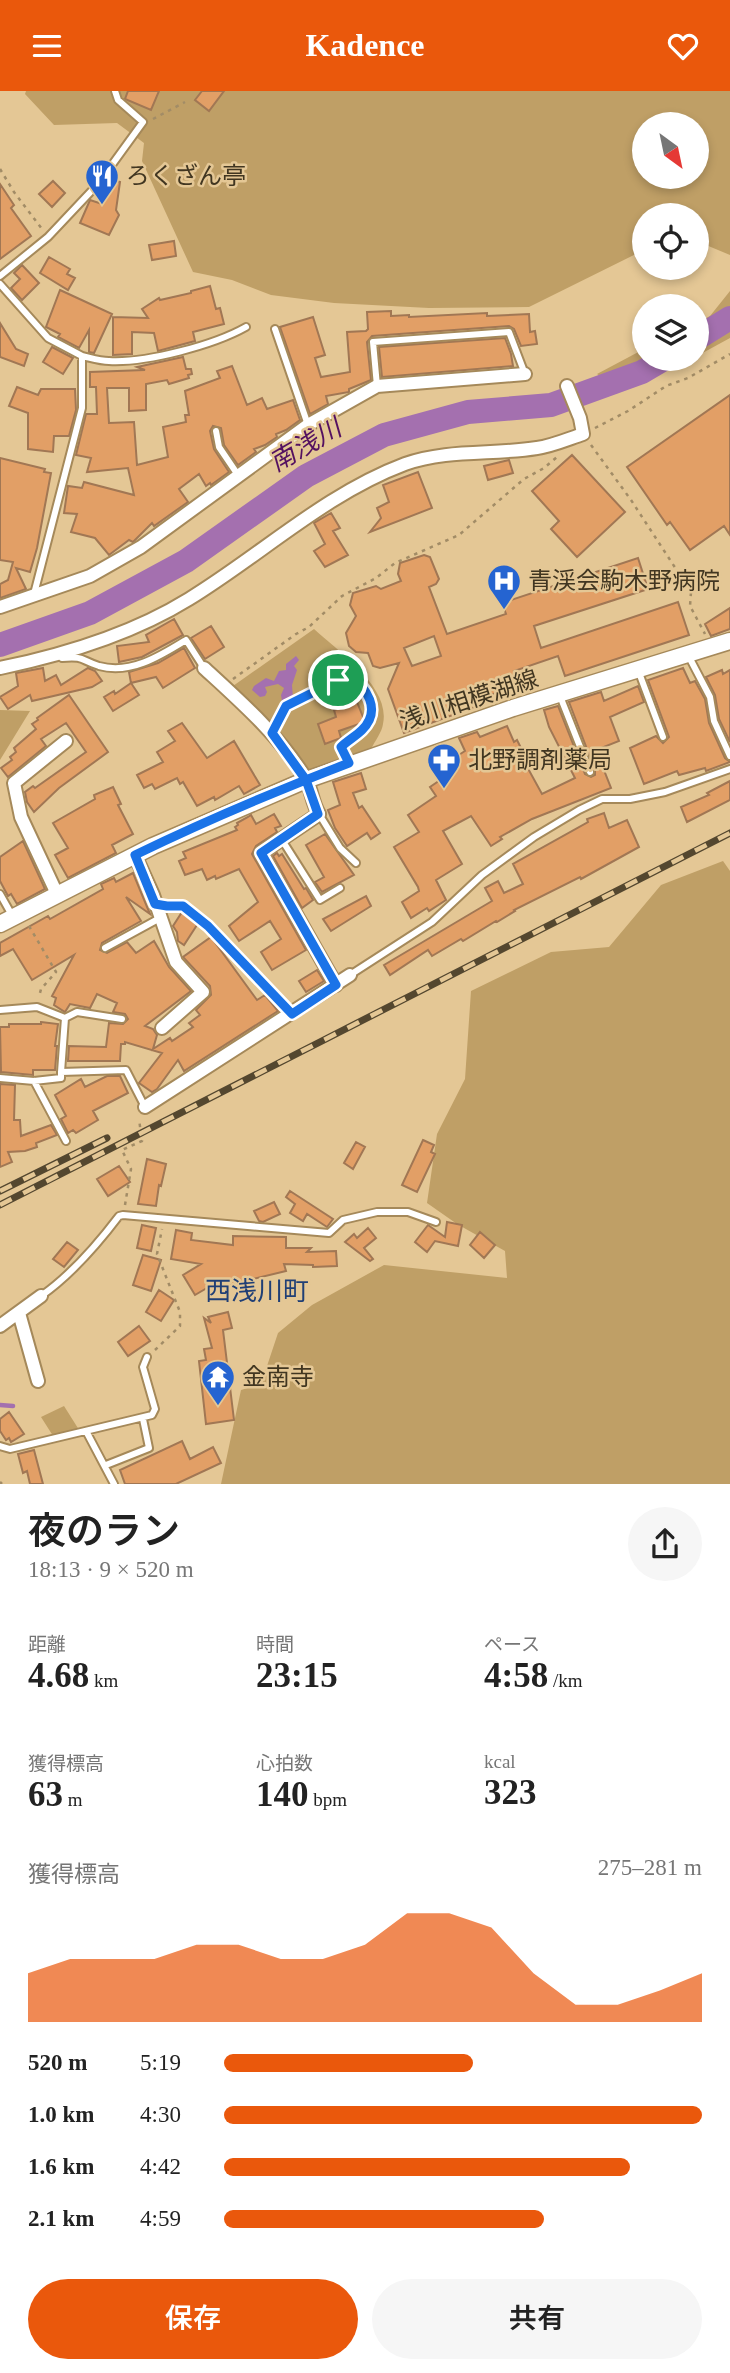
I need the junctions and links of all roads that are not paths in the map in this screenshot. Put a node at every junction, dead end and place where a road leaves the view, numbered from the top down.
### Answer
1 (115, 91) edge
2 (0, 276) edge
3 (0, 284) edge
4 (246, 327) dead end
5 (275, 329) dead end
6 (82, 356) junction
7 (525, 374) joint
8 (377, 386) junction
9 (566, 386) dead end
10 (308, 425) junction
11 (216, 431) dead end
12 (239, 475) junction
13 (34, 594) junction
14 (0, 607) edge
15 (730, 641) edge
16 (688, 655) junction
17 (44, 659) junction
18 (0, 668) edge
19 (204, 668) joint
20 (638, 670) junction
21 (559, 695) junction
22 (663, 737) dead end
23 (66, 741) dead end
24 (730, 756) edge
25 (730, 769) edge
26 (590, 772) dead end
27 (306, 780) junction
28 (318, 814) junction
29 (282, 840) junction
30 (135, 855) junction
31 (356, 863) dead end
32 (341, 888) dead end
33 (0, 894) edge
34 (57, 894) junction
35 (155, 904) junction
36 (11, 918) edge
37 (160, 918) junction
38 (105, 948) dead end
39 (350, 975) joint
40 (336, 985) junction
41 (0, 1010) edge
42 (292, 1014) junction
43 (65, 1018) junction
44 (122, 1020) dead end
45 (162, 1028) dead end
46 (61, 1072) junction
47 (0, 1078) edge
48 (34, 1080) junction
49 (145, 1107) joint
50 (66, 1141) dead end
51 (436, 1222) dead end
52 (41, 1297) joint
53 (19, 1313) junction
54 (0, 1326) edge
55 (147, 1357) road end
56 (38, 1381) dead end
57 (143, 1419) junction
58 (86, 1431) junction
59 (0, 1446) edge
60 (106, 1465) junction
61 (114, 1484) edge

1 - 2 lane
3 - 6 lane
4 - 6 lane
5 - 10 lane
6 - 13 lane
7 - 8 street
7 - 8 lane
8 - 10 street
9 - 17 street
10 - 12 street
11 - 12 lane
12 - 13 street
13 - 14 street
15 - 16 main road, 浅川相模湖線
16 - 20 main road, 浅川相模湖線
16 - 24 lane
17 - 18 street
17 - 19 lane
19 - 27 street
20 - 21 main road, 浅川相模湖線
20 - 22 lane
21 - 26 lane
21 - 27 main road, 浅川相模湖線
23 - 34 street
25 - 39 lane
27 - 28 street
27 - 30 main road, 浅川相模湖線
28 - 29 street
28 - 31 lane
29 - 32 lane
29 - 40 street
30 - 34 main road, 浅川相模湖線
30 - 35 street
33 - 36 lane
34 - 36 main road, 浅川相模湖線
35 - 37 street
35 - 42 lane
37 - 38 lane
37 - 45 street
39 - 40 street
40 - 42 street
41 - 43 lane
42 - 49 street
43 - 44 lane
43 - 46 lane
46 - 48 lane
46 - 49 lane
47 - 48 lane
48 - 50 lane
51 - 52 lane
52 - 53 street
53 - 54 street
53 - 56 street
55 - 57 lane
57 - 58 lane
57 - 60 lane
58 - 59 lane
58 - 60 lane
60 - 61 lane

